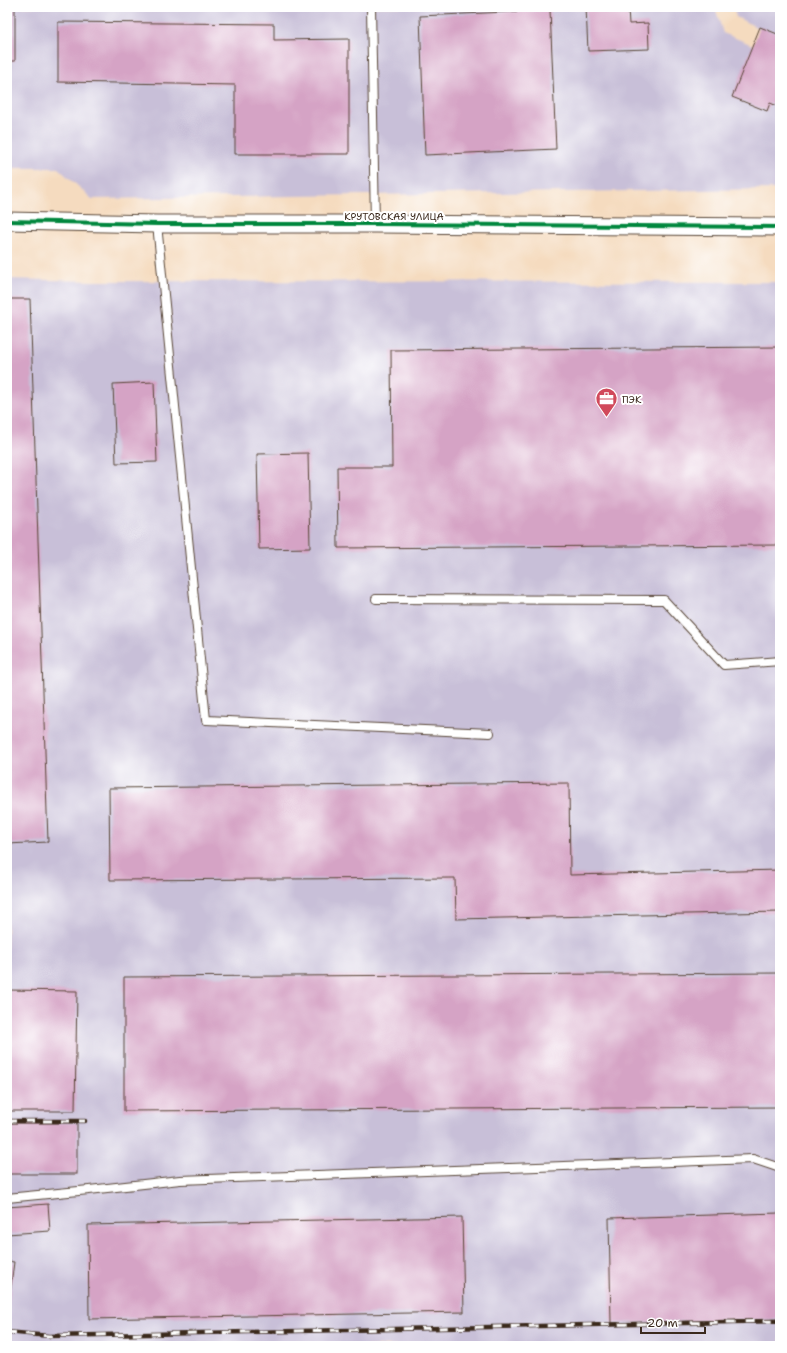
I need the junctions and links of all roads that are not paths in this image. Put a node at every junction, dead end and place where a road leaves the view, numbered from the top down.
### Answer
1 (371, 7) edge
2 (7, 221) edge
3 (156, 224) junction
4 (375, 224) junction
5 (780, 227) edge
6 (376, 599) dead end
7 (780, 661) edge
8 (490, 733) dead end
9 (780, 1168) edge
10 (7, 1198) edge

1 - 4 lane
2 - 3 street, КРУТОВСКАЯ УЛИЦА
3 - 4 street, КРУТОВСКАЯ УЛИЦА
3 - 8 lane
4 - 5 street, КРУТОВСКАЯ УЛИЦА
6 - 7 lane
9 - 10 lane

